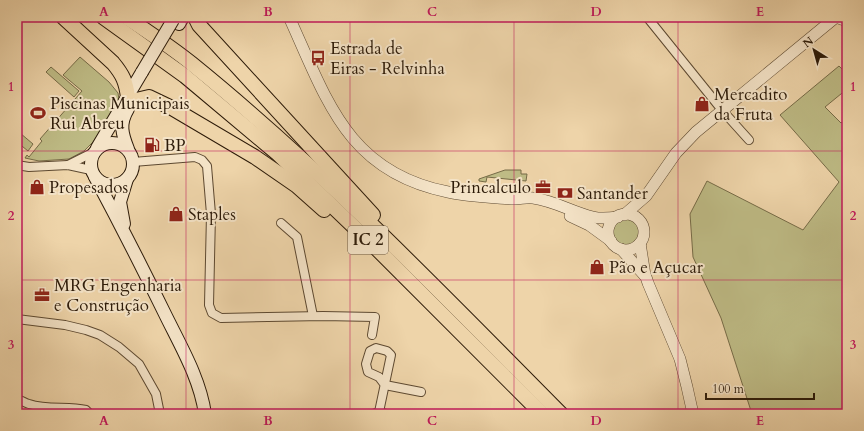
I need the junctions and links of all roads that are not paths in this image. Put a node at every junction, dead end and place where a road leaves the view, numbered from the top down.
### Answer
1 (63, 17) edge
2 (103, 17) edge
3 (126, 17) edge
4 (195, 17) edge
5 (289, 17) edge
6 (647, 17) edge
7 (836, 17) edge
8 (177, 20) edge
9 (847, 21) edge
10 (130, 99) junction
11 (722, 110) junction
12 (749, 140) dead end
13 (128, 149) junction
14 (95, 150) junction
15 (133, 162) junction
16 (17, 165) edge
17 (68, 165) junction
18 (93, 173) junction
19 (127, 179) junction
20 (646, 196) junction
21 (516, 199) junction
22 (621, 216) junction
23 (281, 223) dead end
24 (642, 224) junction
25 (127, 237) junction
26 (611, 241) junction
27 (640, 243) junction
28 (621, 249) junction
29 (408, 270) junction
30 (646, 277) junction
31 (313, 316) junction
32 (17, 319) edge
33 (372, 335) dead end
34 (421, 392) dead end
35 (17, 399) edge
36 (380, 413) edge
37 (90, 414) edge
38 (160, 414) edge
39 (204, 414) edge
40 (542, 414) edge
41 (561, 414) edge
42 (693, 414) edge

1 - 10 highway
2 - 29 highway, IC 2
3 - 29 highway, IC 2
4 - 29 highway
5 - 21 street
6 - 11 street
7 - 9 street
7 - 11 street
8 - 10 main road, bridge
10 - 13 main road
10 - 14 main road
10 - 29 highway
11 - 12 street
11 - 20 street
13 - 14 main road
13 - 15 main road
14 - 17 street
14 - 18 main road
15 - 19 main road
15 - 31 street
16 - 17 street
17 - 18 street
18 - 19 main road
18 - 25 main road
19 - 25 main road
20 - 22 street
20 - 24 street
21 - 22 street
21 - 26 street
22 - 24 street
22 - 26 street
23 - 31 street
24 - 27 street
25 - 39 main road
26 - 28 street
27 - 28 street
27 - 30 street
28 - 30 street
29 - 40 highway, IC 2
29 - 41 highway, IC 2
30 - 42 street
31 - 33 street
32 - 38 street
34 - 36 street
35 - 37 street

